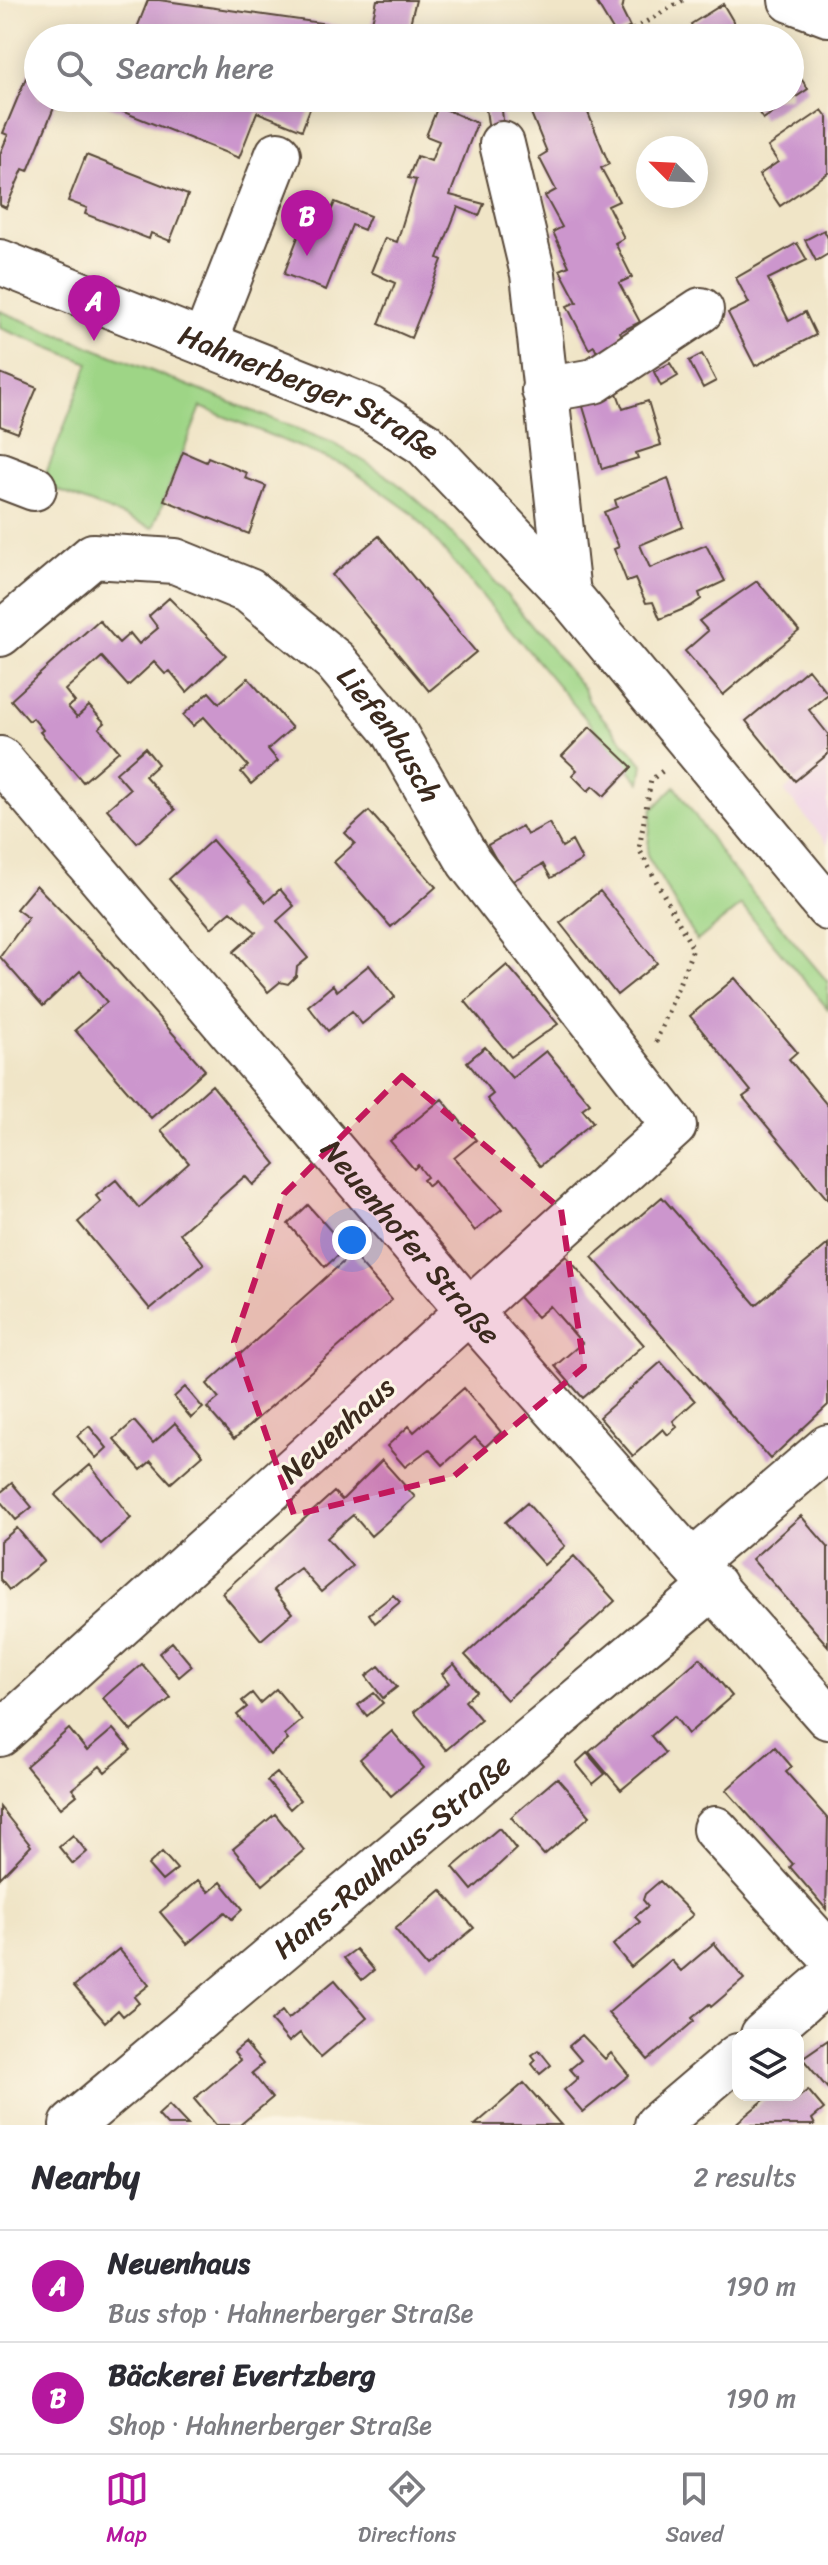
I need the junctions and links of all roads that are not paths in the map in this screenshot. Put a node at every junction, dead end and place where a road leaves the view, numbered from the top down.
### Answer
1 (791, 0) edge
2 (828, 14) edge
3 (502, 144) dead end
4 (278, 154) dead end
5 (0, 262) edge
6 (701, 310) dead end
7 (204, 343) junction
8 (544, 390) junction
9 (568, 594) junction
10 (0, 634) edge
11 (0, 759) edge
12 (828, 908) edge
13 (674, 1126) joint
14 (469, 1311) junction
15 (828, 1447) edge
16 (828, 1482) edge
17 (705, 1576) junction
18 (828, 1717) edge
19 (0, 1734) edge
20 (715, 1829) dead end
21 (828, 1953) edge
22 (828, 1979) edge
23 (770, 2029) edge
24 (732, 2061) edge
25 (72, 2125) edge
26 (657, 2125) edge

1 - 2 street
3 - 8 street
4 - 7 street
5 - 7 street, Hahnerberger Straße
6 - 8 street
7 - 9 street, Hahnerberger Straße
8 - 9 street
9 - 12 street, Hahnerberger Straße
10 - 13 street, Liefenbusch
11 - 14 street, Neuenhofer Straße
13 - 14 street, Neuenhaus
14 - 17 street, Neuenhofer Straße
14 - 19 street, Neuenhaus
15 - 17 street
16 - 17 street
17 - 18 street, Neuenhofer Straße
17 - 25 street, Hans-Rauhaus-Straße
20 - 21 street
22 - 23 street
24 - 26 street

